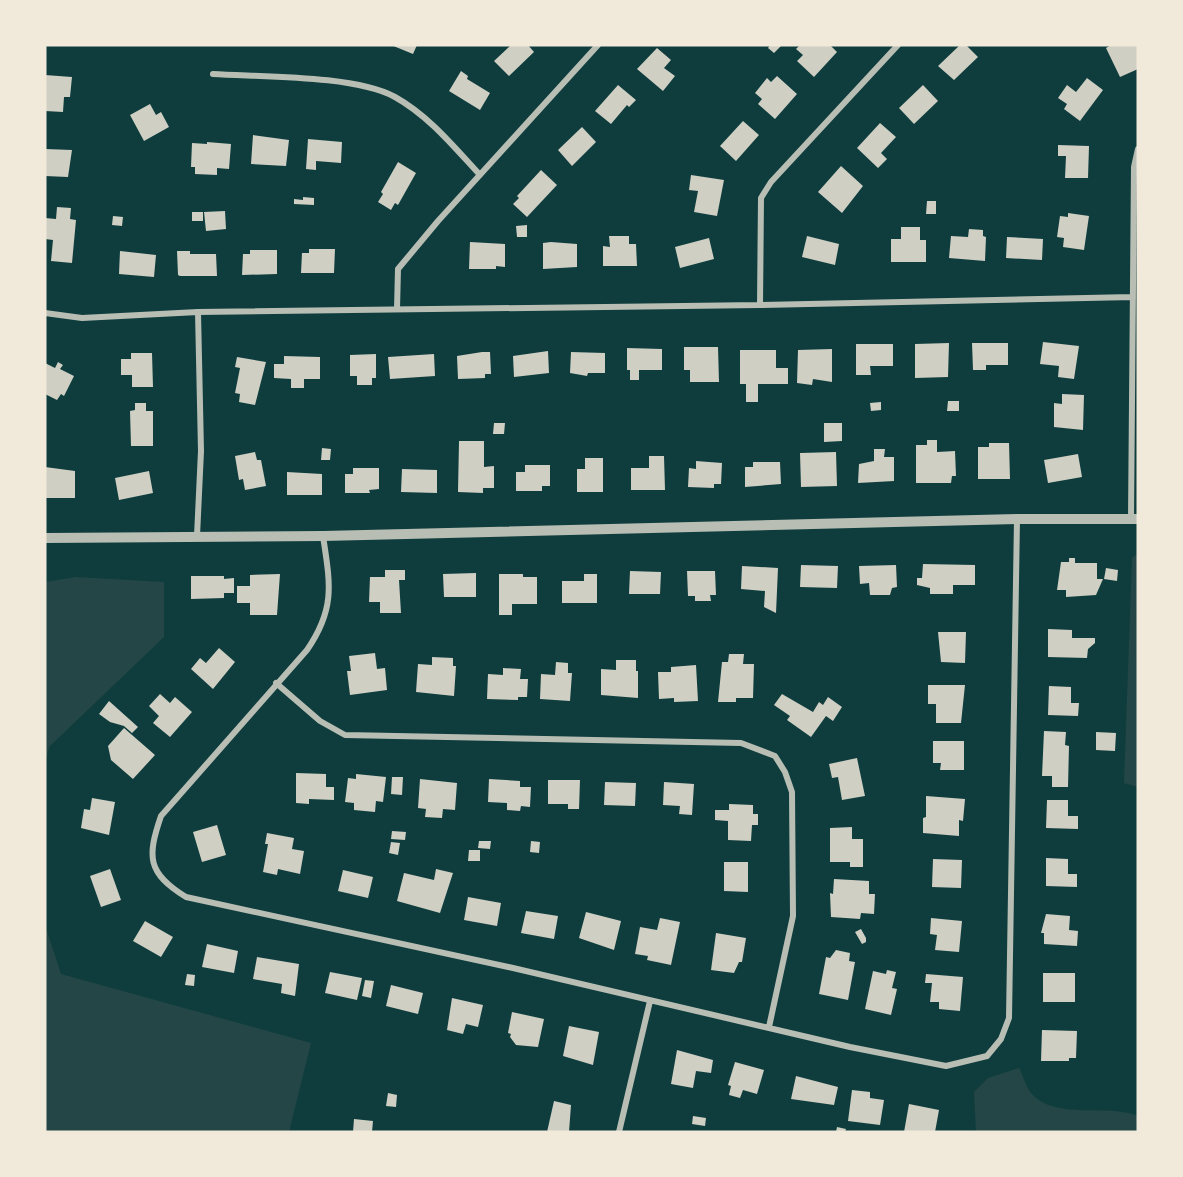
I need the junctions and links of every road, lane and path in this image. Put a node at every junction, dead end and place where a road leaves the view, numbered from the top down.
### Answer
1 (598, 45) edge
2 (898, 45) edge
3 (213, 74) dead end
4 (1138, 149) edge
5 (480, 175) junction
6 (1133, 297) junction
7 (760, 305) junction
8 (397, 309) junction
9 (198, 312) junction
10 (45, 313) edge
11 (1017, 519) junction
12 (1134, 519) edge
13 (197, 536) junction
14 (324, 536) junction
15 (45, 538) edge
16 (276, 683) junction
17 (650, 1001) junction
18 (769, 1027) junction
19 (619, 1132) edge

1 - 5 street
2 - 7 street
3 - 5 street
4 - 6 street
5 - 8 street
6 - 7 street
6 - 12 street
7 - 8 street
8 - 9 street
9 - 10 street
9 - 13 street
11 - 12 street
11 - 14 street
11 - 18 street
13 - 14 street
13 - 15 street
14 - 16 street
16 - 17 street
16 - 18 street
17 - 18 street
17 - 19 street

